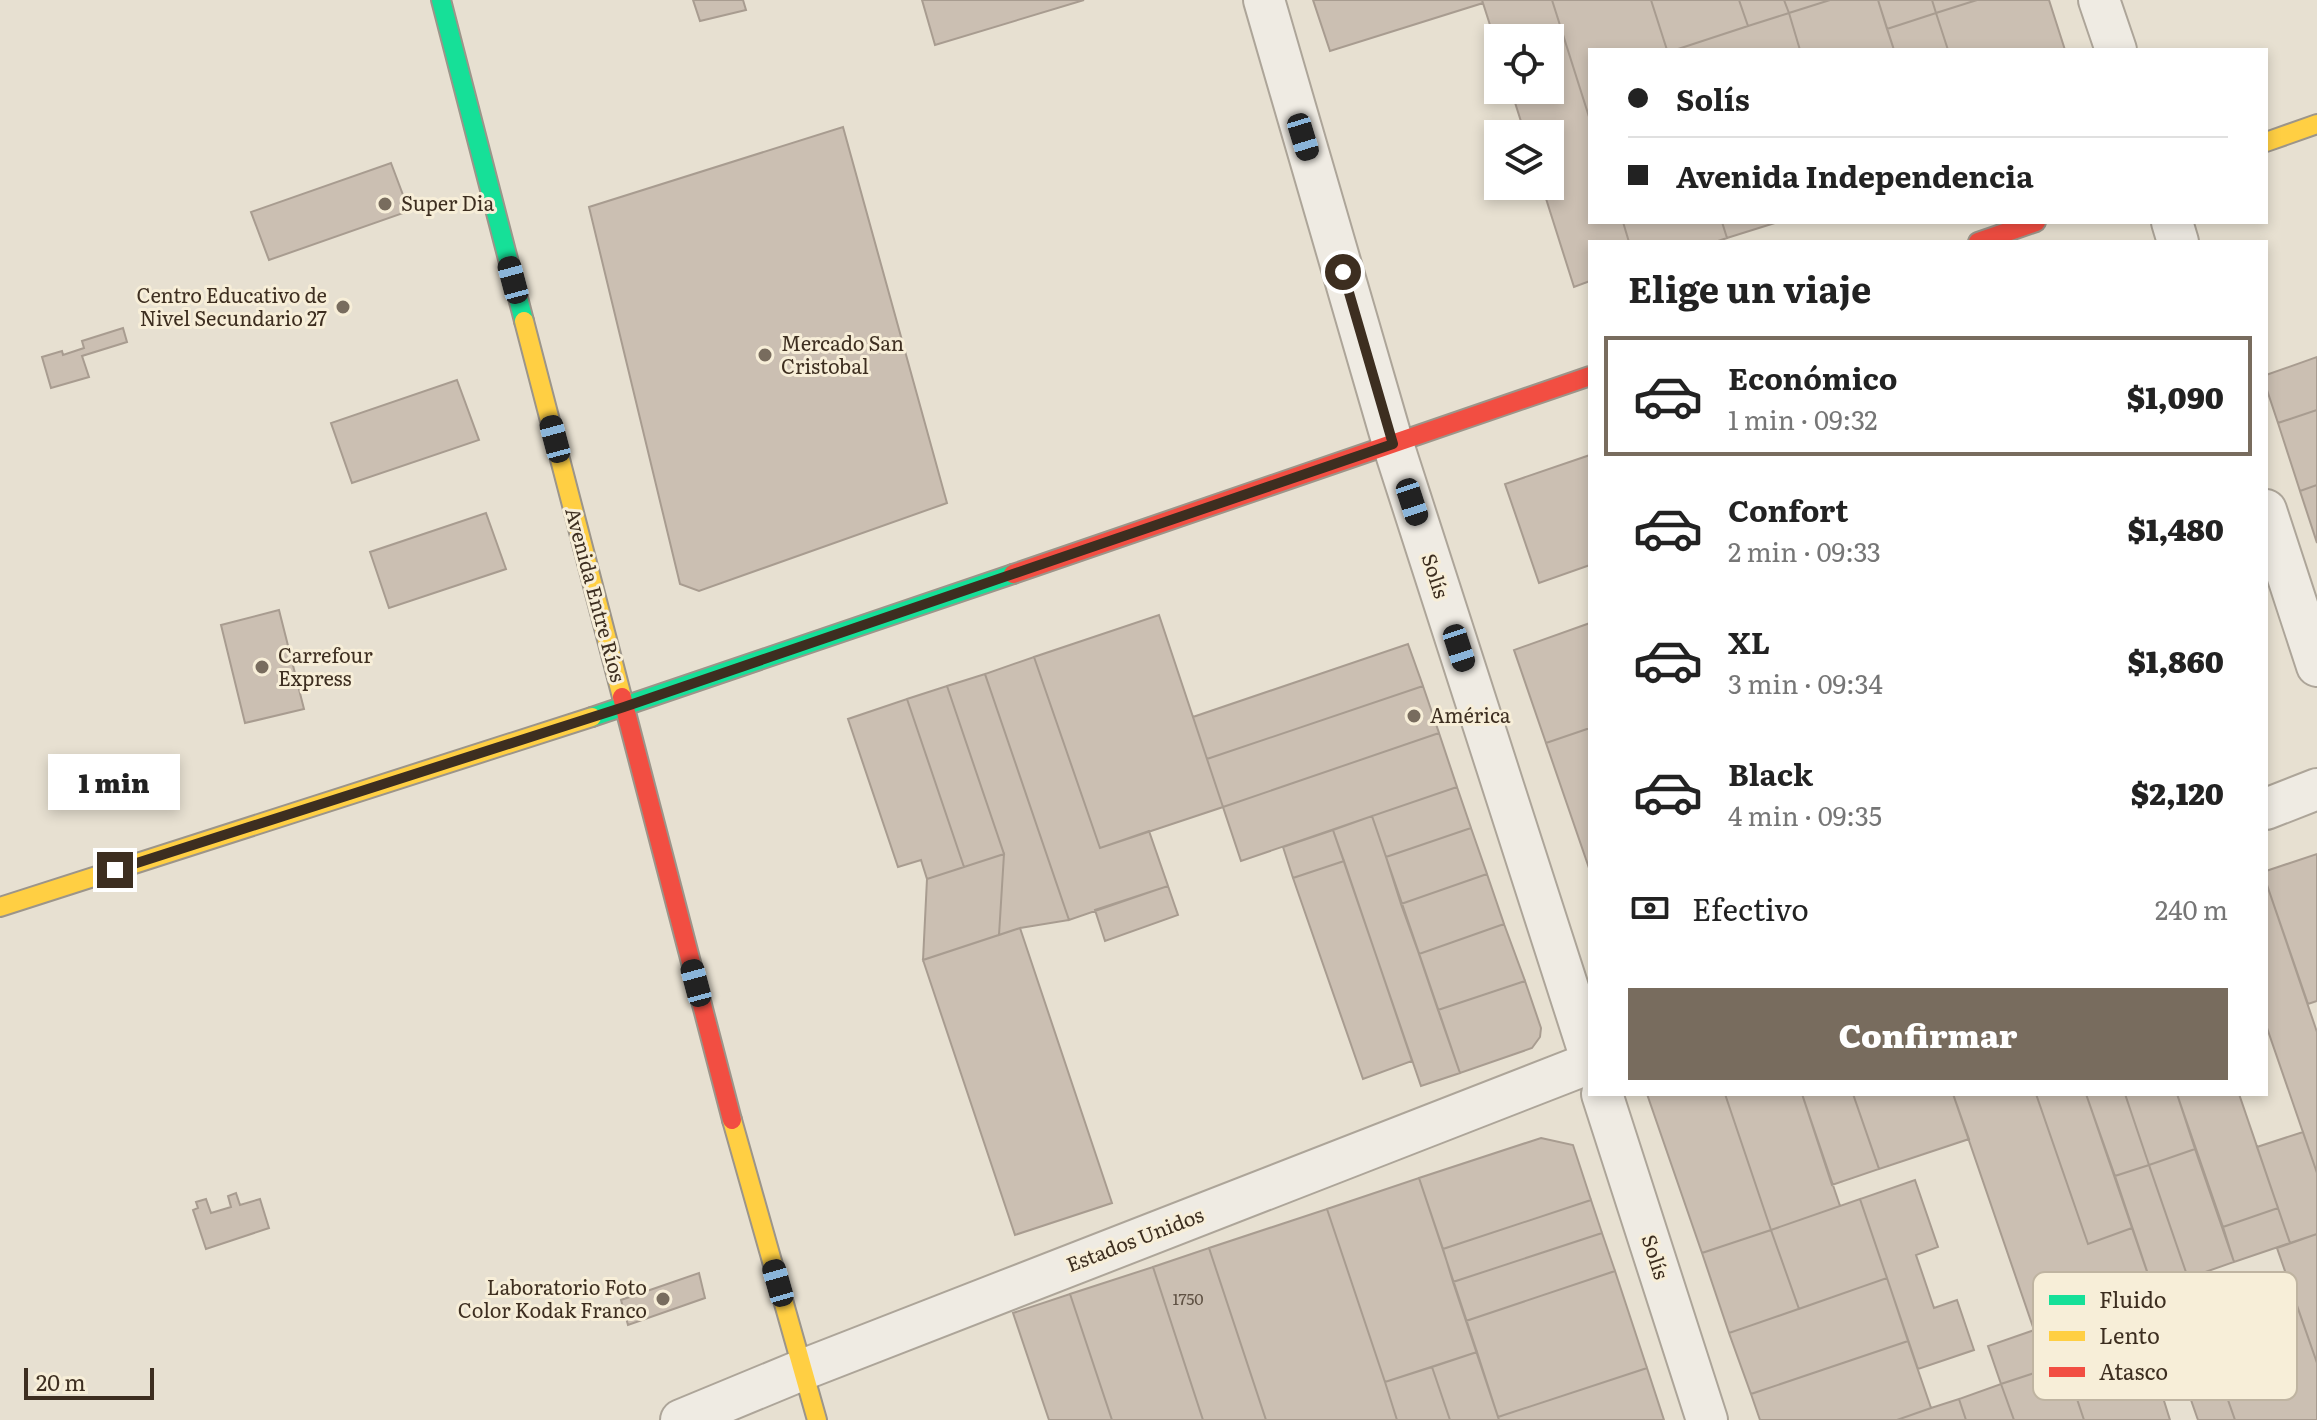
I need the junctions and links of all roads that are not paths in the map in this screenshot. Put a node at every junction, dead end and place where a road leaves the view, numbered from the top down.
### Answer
1 (441, 0) edge
2 (1264, 0) edge
3 (2099, 0) edge
4 (2115, 48) edge
5 (2317, 124) edge
6 (2268, 141) edge
7 (2030, 224) edge
8 (1984, 240) edge
9 (1588, 377) edge
10 (1393, 444) junction
11 (2268, 516) edge
12 (2317, 666) edge
13 (624, 707) junction
14 (2317, 789) edge
15 (2268, 808) edge
16 (0, 907) edge
17 (1588, 1050) edge
18 (1588, 1064) edge
19 (1603, 1096) edge
20 (802, 1370) junction
21 (681, 1420) edge
22 (817, 1420) edge
23 (1707, 1420) edge

1 - 13 main road, Avenida Entre Ríos
2 - 10 street, Solís
3 - 4 street
5 - 6 main road
7 - 8 main road
9 - 10 main road
10 - 13 main road
10 - 17 street, Solís
11 - 12 street
13 - 16 main road
13 - 20 main road, Avenida Entre Ríos
14 - 15 street
18 - 20 street, Estados Unidos
19 - 23 street, Solís
20 - 21 street, Estados Unidos
20 - 22 main road, Avenida Entre Ríos

